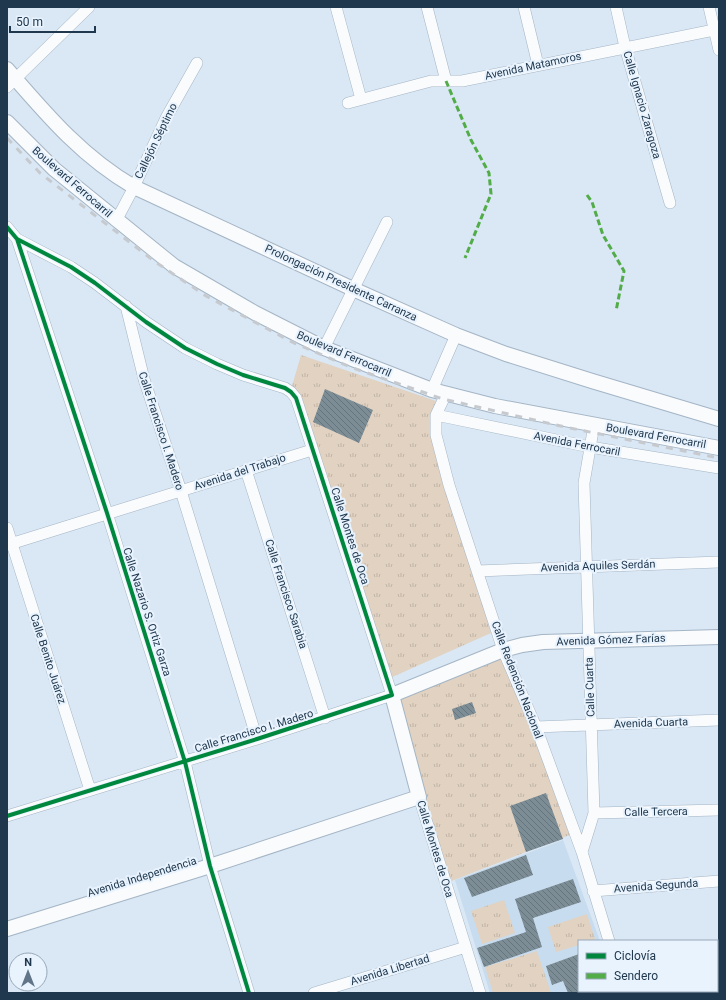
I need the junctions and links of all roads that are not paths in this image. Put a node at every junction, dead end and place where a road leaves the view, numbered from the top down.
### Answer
1 (89, 7) edge
2 (336, 7) edge
3 (427, 7) edge
4 (524, 7) edge
5 (616, 7) edge
6 (709, 7) edge
7 (717, 28) edge
8 (625, 47) junction
9 (719, 50) edge
10 (197, 63) dead end
11 (538, 65) junction
12 (10, 78) edge
13 (446, 81) junction
14 (361, 99) junction
15 (348, 103) dead end
16 (7, 122) edge
17 (134, 187) junction
18 (670, 203) dead end
19 (116, 221) junction
20 (387, 222) dead end
21 (7, 227) edge
22 (17, 239) junction
23 (353, 289) junction
24 (126, 306) junction
25 (456, 335) junction
26 (324, 348) junction
27 (439, 392) junction
28 (436, 415) junction
29 (719, 419) edge
30 (594, 425) junction
31 (590, 447) junction
32 (719, 448) edge
33 (312, 450) junction
34 (719, 468) edge
35 (246, 470) junction
36 (181, 491) junction
37 (107, 513) junction
38 (7, 528) edge
39 (9, 544) edge
40 (719, 562) edge
41 (586, 567) junction
42 (477, 571) junction
43 (719, 637) edge
44 (589, 641) junction
45 (503, 650) junction
46 (392, 695) junction
47 (325, 718) junction
48 (719, 720) edge
49 (591, 725) junction
50 (536, 727) junction
51 (258, 739) junction
52 (185, 762) junction
53 (90, 790) junction
54 (419, 797) junction
55 (719, 810) edge
56 (594, 813) junction
57 (7, 816) edge
58 (582, 852) junction
59 (210, 866) junction
60 (719, 881) edge
61 (593, 891) junction
62 (7, 929) edge
63 (609, 940) edge
64 (466, 947) junction
65 (249, 993) edge
66 (314, 993) edge
67 (480, 993) edge

1 - 12 street
2 - 14 street
3 - 13 street
4 - 11 street
5 - 8 street, Calle Ignacio Zaragoza
6 - 7 street
7 - 8 street, Avenida Matamoros
7 - 9 street
8 - 11 street, Avenida Matamoros
8 - 18 street, Calle Ignacio Zaragoza
10 - 17 street, Callejón Séptimo
11 - 13 street, Avenida Matamoros
12 - 17 main road, Prolongación Presidente Carranza
13 - 14 street, Avenida Matamoros
14 - 15 street, Avenida Matamoros
16 - 19 main road, Boulevard Ferrocarril
17 - 19 street, Callejón Séptimo
17 - 23 main road, Prolongación Presidente Carranza
19 - 26 main road, Boulevard Ferrocarril
20 - 23 street
21 - 22 street
22 - 24 street
22 - 37 street, Calle Nazario S. Ortiz Garza
23 - 25 main road, Prolongación Presidente Carranza
23 - 26 street
24 - 33 street, Calle Montes de Oca
24 - 36 street, Calle Francisco I. Madero
25 - 27 street, Calle Redención Nacional
25 - 29 main road, Prolongación Presidente Carranza
26 - 27 main road, Boulevard Ferrocarril
27 - 28 street, Calle Redención Nacional
27 - 30 main road, Boulevard Ferrocarril
28 - 31 street, Avenida Ferrocaril
28 - 42 street, Calle Redención Nacional
30 - 31 street, Calle Cuarta
30 - 32 main road, Boulevard Ferrocarril
31 - 34 street, Avenida Ferrocaril
31 - 41 street, Calle Cuarta
33 - 35 street, Avenida del Trabajo
33 - 46 street, Calle Montes de Oca
35 - 36 street, Avenida del Trabajo
35 - 47 street, Calle Francisco Sarabia
36 - 37 street, Avenida del Trabajo
36 - 51 street, Calle Francisco I. Madero
37 - 39 street, Avenida del Trabajo
37 - 52 street, Calle Nazario S. Ortiz Garza
38 - 39 street, Calle Benito Juárez
39 - 53 street, Calle Benito Juárez
40 - 41 street, Avenida Aquiles Serdán
41 - 42 street, Avenida Aquiles Serdán
41 - 44 street, Calle Cuarta
42 - 45 street, Calle Redención Nacional
43 - 44 main road, Avenida Gómez Farías
44 - 45 main road, Avenida Gómez Farías
44 - 49 street, Calle Cuarta
45 - 46 main road, Calle Francisco I. Madero
45 - 50 street, Calle Redención Nacional
46 - 47 street, Calle Francisco I. Madero
46 - 54 main road, Calle Montes de Oca
47 - 51 street, Calle Francisco I. Madero
48 - 49 street, Avenida Cuarta
49 - 50 street, Avenida Cuarta
49 - 56 street, Calle Cuarta
50 - 58 street, Calle Redención Nacional
51 - 52 street, Calle Francisco I. Madero
52 - 53 street, Calle Francisco I. Madero
52 - 59 street, Calle Nazario S. Ortiz Garza
53 - 57 street, Calle Francisco I. Madero
54 - 59 main road, Avenida Independencia
54 - 64 street, Calle Montes de Oca
55 - 56 street, Calle Tercera
56 - 58 street, Calle Cuarta
58 - 61 street, Calle Redención Nacional
59 - 62 main road, Avenida Independencia
59 - 65 street, Calle Nazario S. Ortiz Garza
60 - 61 street, Avenida Segunda
61 - 63 street, Calle Redención Nacional
64 - 66 street, Avenida Libertad
64 - 67 street, Calle Montes de Oca

